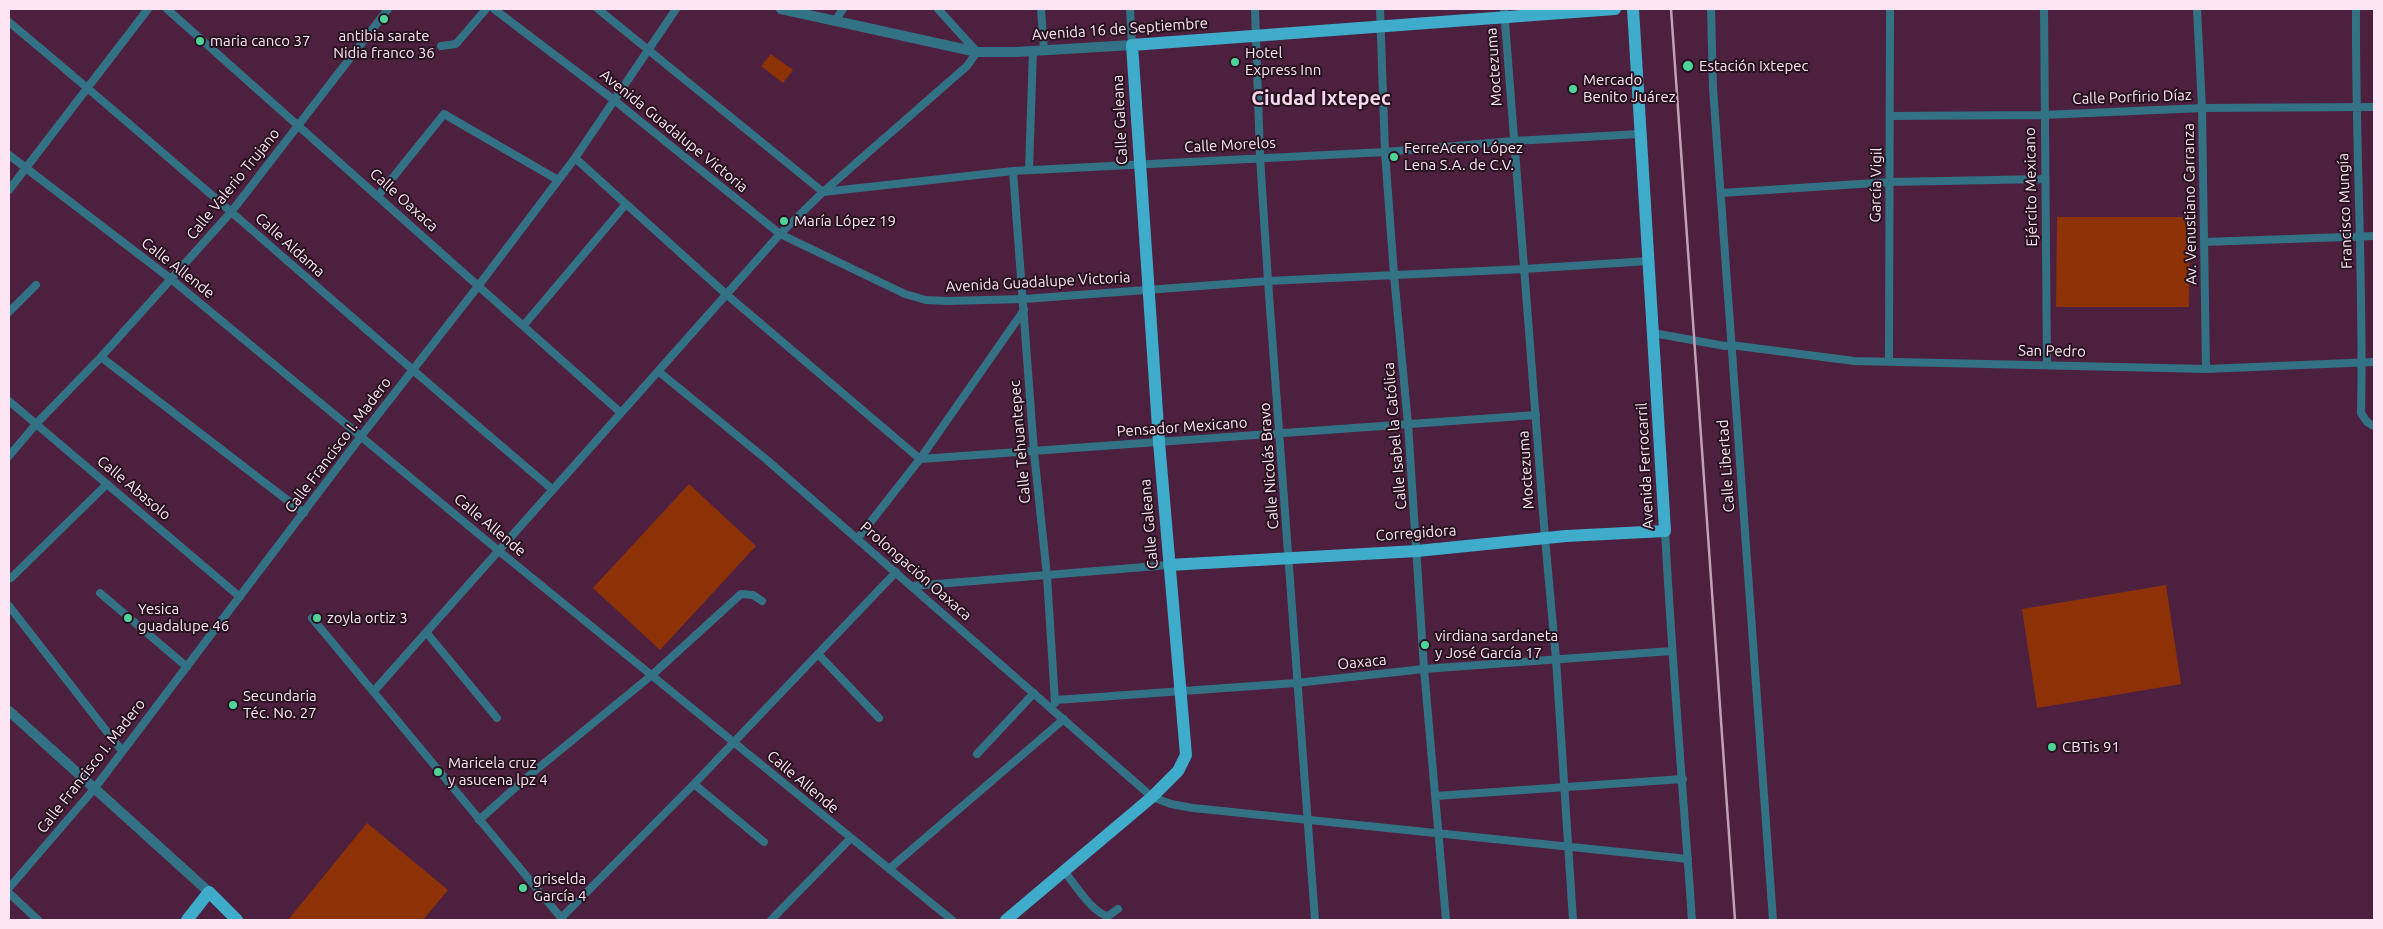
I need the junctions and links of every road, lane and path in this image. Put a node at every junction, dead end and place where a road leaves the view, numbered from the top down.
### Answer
1 (148, 9) edge
2 (167, 9) edge
3 (388, 9) edge
4 (486, 9) edge
5 (494, 9) edge
6 (598, 9) edge
7 (676, 9) edge
8 (783, 9) edge
9 (843, 9) edge
10 (938, 9) edge
11 (1041, 9) edge
12 (1130, 9) edge
13 (1255, 9) edge
14 (1380, 9) edge
15 (1615, 9) edge
16 (1633, 9) edge
17 (1711, 9) edge
18 (1890, 9) edge
19 (2044, 9) edge
20 (2197, 9) edge
21 (2356, 9) edge
22 (1504, 14) edge
23 (836, 21) junction
24 (9, 22) edge
25 (1380, 25) junction
26 (1257, 36) junction
27 (1132, 45) junction
28 (441, 46) dead end
29 (648, 49) junction
30 (1044, 50) junction
31 (1033, 51) junction
32 (977, 52) junction
33 (86, 86) junction
34 (614, 100) junction
35 (2355, 107) junction
36 (2374, 107) edge
37 (2202, 108) junction
38 (2043, 115) junction
39 (1891, 116) junction
40 (299, 125) junction
41 (1639, 134) junction
42 (1514, 141) junction
43 (1385, 152) junction
44 (9, 155) edge
45 (575, 158) junction
46 (1260, 158) junction
47 (1139, 164) junction
48 (26, 167) junction
49 (1029, 170) junction
50 (1013, 171) junction
51 (2046, 179) junction
52 (558, 180) junction
53 (1890, 182) junction
54 (9, 190) edge
55 (823, 192) junction
56 (1721, 193) junction
57 (378, 196) junction
58 (626, 204) junction
59 (232, 211) junction
60 (780, 234) junction
61 (2360, 236) junction
62 (2374, 236) edge
63 (2204, 242) junction
64 (1649, 261) junction
65 (1524, 269) junction
66 (1394, 275) junction
67 (171, 279) junction
68 (1268, 282) junction
69 (479, 285) junction
70 (36, 286) dead end
71 (1149, 289) junction
72 (726, 294) junction
73 (1024, 299) junction
74 (1024, 310) junction
75 (9, 312) edge
76 (524, 325) junction
77 (1653, 333) junction
78 (1731, 345) junction
79 (101, 357) junction
80 (1889, 361) junction
81 (2374, 362) edge
82 (2362, 363) junction
83 (2047, 365) junction
84 (2206, 369) junction
85 (412, 371) junction
86 (658, 371) junction
87 (9, 401) edge
88 (621, 413) junction
89 (1536, 415) junction
90 (36, 424) junction
91 (1408, 424) junction
92 (2374, 426) edge
93 (1280, 434) junction
94 (362, 435) junction
95 (1159, 442) junction
96 (1034, 452) junction
97 (9, 456) edge
98 (920, 459) junction
99 (107, 484) junction
100 (552, 489) junction
101 (304, 513) junction
102 (1665, 531) junction
103 (858, 538) junction
104 (1545, 538) junction
105 (499, 551) junction
106 (1417, 551) junction
107 (1290, 557) junction
108 (1169, 565) junction
109 (896, 572) junction
110 (1047, 576) junction
111 (11, 578) dead end
112 (913, 586) junction
113 (100, 593) dead end
114 (240, 597) junction
115 (762, 601) dead end
116 (9, 606) edge
117 (312, 618) dead end
118 (426, 632) junction
119 (1672, 651) junction
120 (819, 655) junction
121 (1556, 659) junction
122 (187, 667) junction
123 (1424, 669) junction
124 (652, 676) junction
125 (1296, 683) junction
126 (374, 691) junction
127 (1179, 692) junction
128 (1034, 693) junction
129 (1056, 700) junction
130 (1053, 710) junction
131 (9, 711) edge
132 (498, 718) dead end
133 (879, 718) dead end
134 (1064, 719) junction
135 (734, 743) junction
136 (122, 751) junction
137 (977, 754) dead end
138 (1683, 779) junction
139 (694, 784) junction
140 (1565, 786) junction
141 (94, 789) junction
142 (1436, 796) junction
143 (1152, 797) junction
144 (479, 820) junction
145 (1309, 820) junction
146 (1438, 835) junction
147 (850, 839) junction
148 (764, 842) dead end
149 (1569, 846) junction
150 (1688, 859) junction
151 (888, 869) junction
152 (1064, 871) junction
153 (9, 888) edge
154 (208, 892) junction
155 (9, 893) edge
156 (1118, 909) dead end
157 (562, 919) edge
158 (38, 920) edge
159 (187, 920) edge
160 (237, 920) edge
161 (771, 920) edge
162 (952, 920) edge
163 (1006, 920) edge
164 (1315, 920) edge
165 (1446, 920) edge
166 (1573, 920) edge
167 (1692, 920) edge
168 (1772, 920) edge

1 - 33 street
2 - 40 street, Calle Oaxaca
3 - 40 street, Calle Valerio Trujano
4 - 28 street
5 - 34 street, Avenida Guadalupe Victoria
6 - 29 street
7 - 29 street, Calle Francisco I. Madero
8 - 23 street, Avenida 16 de Septiembre
9 - 23 street
10 - 32 street
11 - 30 street
12 - 27 street
13 - 26 street, Calle Nicolás Bravo
14 - 25 street, Calle Isabel la Católica
15 - 22 main road, Avenida 16 de Septiembre
16 - 41 main road, Avenida Ferrocarril
17 - 56 street, Calle Libertad
18 - 39 street, García Vigil
19 - 38 street, Ejército Mexicano
20 - 37 street, Av. Venustiano Carranza
21 - 35 street, Francisco Mungía
22 - 25 main road, Avenida 16 de Septiembre
22 - 42 street, Moctezuma
23 - 32 street, Avenida 16 de Septiembre
24 - 33 street, Calle Aldama
25 - 26 main road, Avenida 16 de Septiembre
25 - 43 street, Calle Isabel la Católica
26 - 27 main road, Avenida 16 de Septiembre
26 - 46 street, Calle Nicolás Bravo
27 - 30 street, Avenida 16 de Septiembre
27 - 47 main road, Calle Galeana
29 - 34 street, Calle Francisco I. Madero
29 - 55 street
30 - 31 street, Avenida 16 de Septiembre
31 - 32 street, Avenida 16 de Septiembre
31 - 49 street
32 - 55 street
33 - 48 street
33 - 59 street, Calle Aldama
34 - 45 street, Calle Francisco I. Madero
34 - 60 street, Avenida Guadalupe Victoria
35 - 36 street, Calle Porfirio Díaz
35 - 37 street, Calle Porfirio Díaz
35 - 61 street, Francisco Mungía
37 - 38 street, Calle Porfirio Díaz
37 - 63 street, Av. Venustiano Carranza
38 - 39 street, Calle Porfirio Díaz
38 - 51 street, Ejército Mexicano
39 - 53 street, García Vigil
40 - 57 street, Calle Oaxaca
40 - 59 street, Calle Valerio Trujano
41 - 42 street, Calle Morelos
41 - 64 main road, Avenida Ferrocarril
42 - 43 street, Calle Morelos
42 - 65 street, Moctezuma
43 - 46 street, Calle Morelos
43 - 66 street, Calle Isabel la Católica
44 - 48 street, Calle Allende
45 - 52 street, Calle Francisco I. Madero
45 - 58 street
46 - 47 street, Calle Morelos
46 - 68 street, Calle Nicolás Bravo
47 - 49 street, Calle Morelos
47 - 71 main road, Calle Galeana
48 - 54 street
48 - 67 street, Calle Allende
49 - 50 street, Calle Morelos
50 - 55 street, Calle Morelos
50 - 73 street, Calle Tehuantepec
51 - 53 street
51 - 83 street, Ejército Mexicano
52 - 57 street
52 - 69 street, Calle Francisco I. Madero
53 - 56 street
53 - 80 street, García Vigil
55 - 60 street
56 - 78 street, Calle Libertad
57 - 69 street, Calle Oaxaca
58 - 72 street
58 - 76 street
59 - 67 street, Calle Valerio Trujano
59 - 85 street, Calle Aldama
60 - 72 street
60 - 73 street, Avenida Guadalupe Victoria
61 - 62 street
61 - 63 street
61 - 82 street, Francisco Mungía
63 - 84 street, Av. Venustiano Carranza
64 - 65 street, Avenida Guadalupe Victoria
64 - 77 main road, Avenida Ferrocarril
65 - 66 street, Avenida Guadalupe Victoria
65 - 89 street, Moctezuma
66 - 68 street, Avenida Guadalupe Victoria
66 - 91 street, Calle Isabel la Católica
67 - 79 street, Calle Valerio Trujano
67 - 94 street, Calle Allende
68 - 71 street, Avenida Guadalupe Victoria
68 - 93 street, Calle Nicolás Bravo
69 - 76 street, Calle Oaxaca
69 - 85 street, Calle Francisco I. Madero
70 - 75 street
71 - 73 street, Avenida Guadalupe Victoria
71 - 95 main road, Calle Galeana
72 - 86 street
72 - 98 street
73 - 74 street, Calle Tehuantepec
74 - 96 street, Calle Tehuantepec
74 - 98 street
76 - 88 street, Calle Oaxaca
77 - 78 street, San Pedro
77 - 102 main road, Avenida Ferrocarril
78 - 80 street, San Pedro
78 - 168 street, Calle Libertad
79 - 90 street, Calle Valerio Trujano
79 - 101 street
80 - 83 street, San Pedro
81 - 82 street, San Pedro
82 - 84 street, San Pedro
82 - 92 street, Francisco Mungía
83 - 84 street, San Pedro
85 - 94 street, Calle Francisco I. Madero
85 - 100 street, Calle Aldama
86 - 88 street
86 - 103 street, Prolongación Oaxaca
87 - 90 street, Calle Abasolo
88 - 100 street
89 - 91 street, Pensador Mexicano
89 - 104 street, Moctezuma
90 - 97 street, Calle Valerio Trujano
90 - 99 street, Calle Abasolo
91 - 93 street, Pensador Mexicano
91 - 106 street, Calle Isabel la Católica
93 - 95 street, Pensador Mexicano
93 - 107 street, Calle Nicolás Bravo
94 - 101 street, Calle Francisco I. Madero
94 - 105 street, Calle Allende
95 - 96 street, Pensador Mexicano
95 - 108 main road, Calle Galeana
96 - 98 street, Pensador Mexicano
96 - 110 street, Calle Tehuantepec
98 - 103 street
99 - 111 street
99 - 114 street, Calle Abasolo
100 - 105 street
101 - 114 street, Calle Francisco I. Madero
102 - 104 main road, Corregidora
102 - 119 street, Avenida Ferrocarril
103 - 109 street, Prolongación Oaxaca
104 - 106 main road, Corregidora
104 - 121 street, Moctezuma
105 - 118 street
105 - 124 street, Calle Allende
106 - 107 main road, Corregidora
106 - 123 street, Calle Isabel la Católica
107 - 108 main road, Corregidora
107 - 125 street, Calle Nicolás Bravo
108 - 110 street
108 - 127 main road, Calle Galeana
109 - 112 street, Prolongación Oaxaca
109 - 120 street
110 - 112 street
110 - 129 street, Calle Tehuantepec
112 - 128 street, Prolongación Oaxaca
113 - 122 street
114 - 122 street, Calle Francisco I. Madero
115 - 124 street
116 - 136 street
117 - 126 street
118 - 126 street
118 - 132 street
119 - 121 street, Oaxaca
119 - 138 street, Avenida Ferrocarril
120 - 133 street
120 - 135 street
121 - 123 street, Oaxaca
121 - 140 street, Moctezuma
122 - 136 street, Calle Francisco I. Madero
123 - 125 street, Oaxaca
123 - 142 street, Calle Isabel la Católica
124 - 135 street, Calle Allende
124 - 144 street
125 - 127 street, Oaxaca
125 - 145 street, Calle Nicolás Bravo
126 - 144 street
127 - 129 street, Oaxaca
127 - 143 main road, Calle Galeana
128 - 130 street, Prolongación Oaxaca
128 - 137 street
129 - 130 street, Calle Tehuantepec
130 - 134 street, Prolongación Oaxaca
131 - 141 street
134 - 143 street, Prolongación Oaxaca
134 - 151 street
135 - 139 street
135 - 147 street, Calle Allende
136 - 141 street, Calle Francisco I. Madero
138 - 140 street
138 - 150 street, Avenida Ferrocarril
139 - 148 street
139 - 157 street
140 - 142 street
140 - 149 street, Moctezuma
141 - 153 street, Calle Francisco I. Madero
141 - 154 street
142 - 146 street, Calle Isabel la Católica
143 - 145 street
143 - 152 main road, Calle Galeana
144 - 157 street
145 - 146 street
145 - 164 street, Calle Nicolás Bravo
146 - 149 street
146 - 165 street, Calle Isabel la Católica
147 - 151 street, Calle Allende
147 - 161 street
149 - 150 street
149 - 166 street, Moctezuma
150 - 167 street, Avenida Ferrocarril
151 - 162 street, Calle Allende
152 - 156 street
152 - 163 main road, Calle Galeana
154 - 159 main road
154 - 160 main road
155 - 158 street

